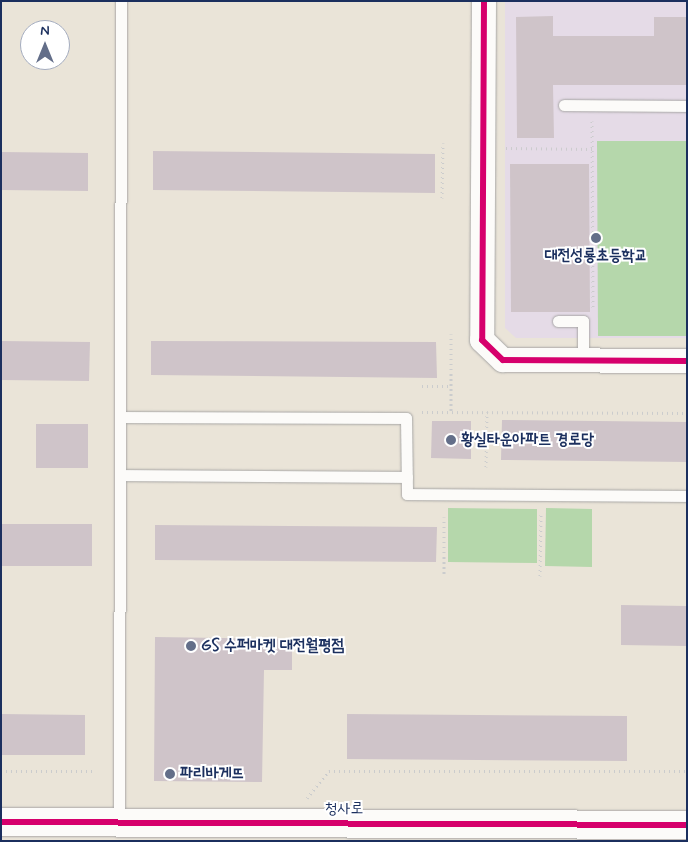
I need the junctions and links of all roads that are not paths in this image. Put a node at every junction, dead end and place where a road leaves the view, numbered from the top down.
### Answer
1 (121, 1) edge
2 (484, 1) edge
3 (564, 105) dead end
4 (687, 106) edge
5 (558, 322) dead end
6 (584, 360) junction
7 (687, 361) edge
8 (120, 417) junction
9 (120, 476) junction
10 (407, 477) junction
11 (687, 496) edge
12 (1, 822) edge
13 (119, 822) junction
14 (687, 825) edge

1 - 8 lane
2 - 6 street
3 - 4 lane
5 - 6 lane
6 - 7 street
8 - 9 lane
8 - 10 lane
9 - 10 lane
9 - 13 lane
10 - 11 lane
12 - 13 street, 청사로
13 - 14 street, 청사로

